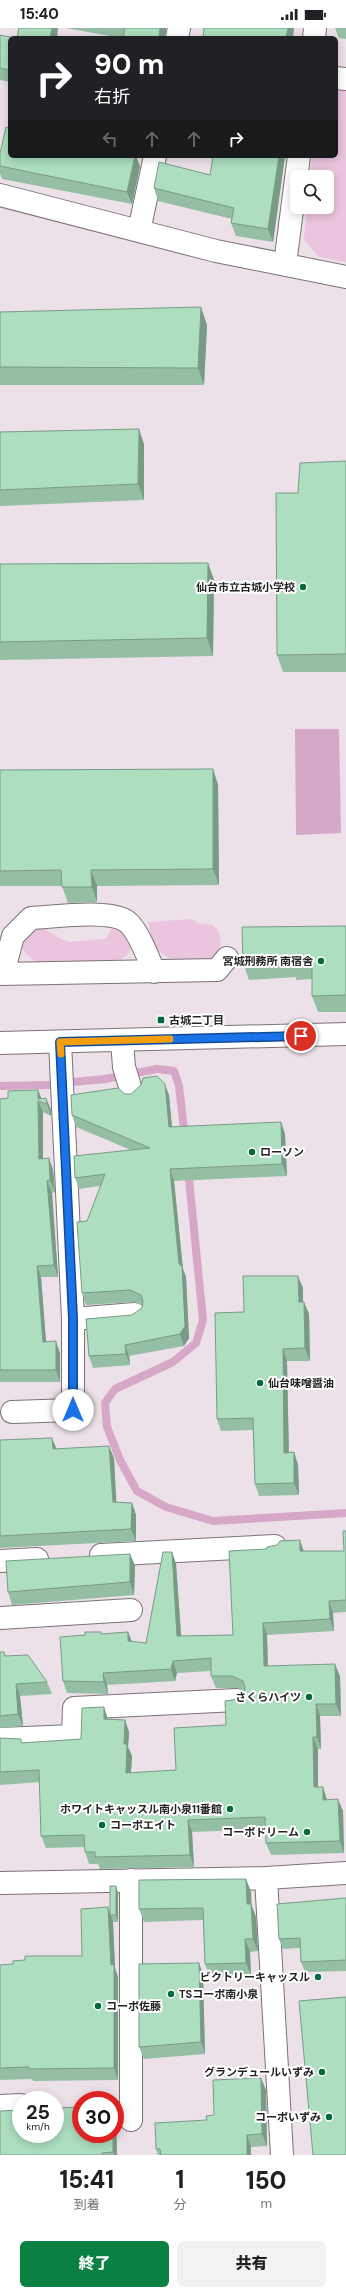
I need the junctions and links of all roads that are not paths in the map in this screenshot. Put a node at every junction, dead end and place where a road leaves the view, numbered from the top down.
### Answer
1 (155, 158) edge
2 (299, 158) edge
3 (0, 195) edge
4 (139, 231) junction
5 (285, 264) junction
6 (346, 277) edge
7 (227, 958) dead end
8 (154, 972) junction
9 (1, 974) edge
10 (346, 1034) edge
11 (122, 1041) junction
12 (60, 1042) junction
13 (0, 1043) edge
14 (128, 1082) dead end
15 (135, 1314) edge
16 (73, 1319) junction
17 (12, 1412) dead end
18 (275, 1546) edge
19 (78, 1557) edge
20 (55, 1558) edge
21 (0, 1561) edge
22 (131, 1610) dead end
23 (0, 1618) edge
24 (237, 1700) edge
25 (0, 1738) edge
26 (346, 1873) edge
27 (266, 1878) junction
28 (131, 1880) junction
29 (0, 1883) edge
30 (12, 2105) edge
31 (0, 2106) edge
32 (131, 2120) dead end
33 (282, 2155) edge

1 - 4 street
2 - 5 street
3 - 4 street
4 - 5 street
5 - 6 street
7 - 8 street
8 - 9 street
8 - 9 street
10 - 11 street
11 - 12 street
11 - 14 street
12 - 13 street
12 - 16 street
15 - 16 street
16 - 17 street
18 - 19 street
20 - 21 street
22 - 23 street
24 - 25 street
26 - 27 street
27 - 28 street
27 - 33 street
28 - 29 street
28 - 32 street
30 - 31 street

